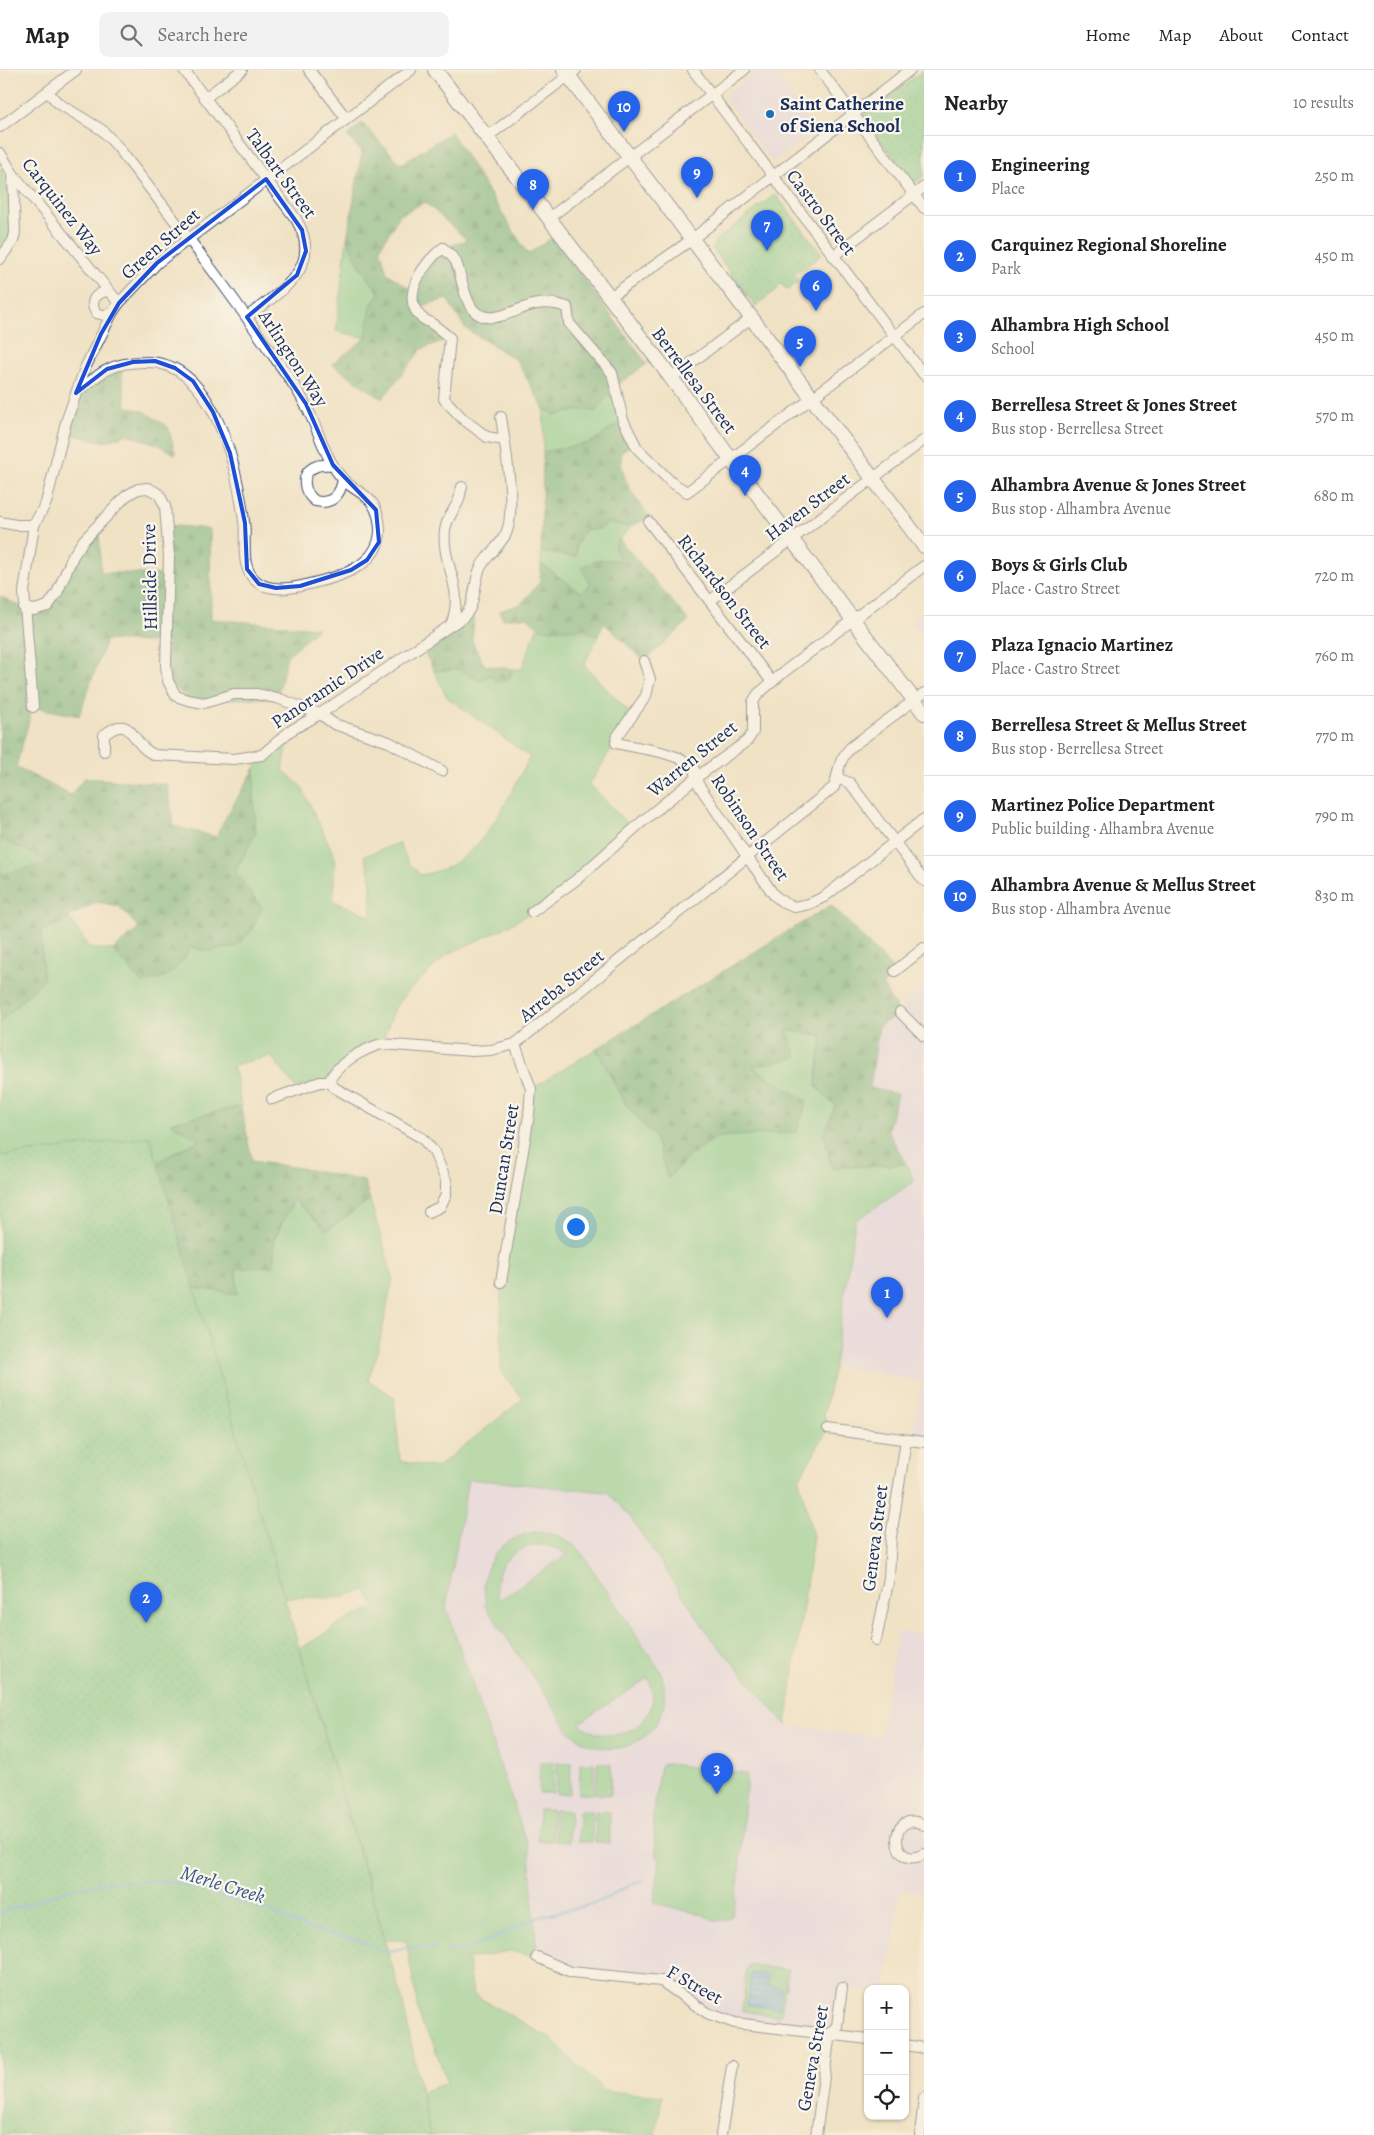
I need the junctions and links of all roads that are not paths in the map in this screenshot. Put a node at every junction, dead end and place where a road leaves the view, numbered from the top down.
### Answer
1 (76, 70) edge
2 (184, 70) edge
3 (242, 70) edge
4 (308, 70) edge
5 (410, 70) edge
6 (435, 70) edge
7 (693, 70) edge
8 (744, 70) edge
9 (820, 70) edge
10 (910, 70) edge
11 (570, 72) edge
12 (48, 92) junction
13 (712, 95) junction
14 (205, 98) junction
15 (852, 113) junction
16 (346, 118) junction
17 (0, 127) edge
18 (487, 137) junction
19 (0, 153) edge
20 (629, 156) junction
21 (13, 174) junction
22 (774, 177) junction
23 (266, 179) junction
24 (924, 187) edge
25 (914, 194) junction
26 (924, 208) edge
27 (549, 218) junction
28 (188, 238) junction
29 (691, 240) junction
30 (833, 256) junction
31 (0, 259) edge
32 (107, 291) junction
33 (610, 297) junction
34 (119, 303) junction
35 (112, 313) junction
36 (924, 314) edge
37 (247, 316) junction
38 (750, 318) junction
39 (895, 336) junction
40 (924, 375) edge
41 (671, 378) junction
42 (76, 394) junction
43 (812, 399) junction
44 (501, 417) dead end
45 (504, 440) junction
46 (924, 440) edge
47 (730, 458) junction
48 (333, 465) junction
49 (872, 479) junction
50 (343, 480) junction
51 (462, 487) dead end
52 (0, 522) edge
53 (649, 522) dead end
54 (34, 525) junction
55 (792, 540) junction
56 (924, 546) edge
57 (924, 566) edge
58 (711, 600) junction
59 (24, 608) junction
60 (853, 621) junction
61 (451, 625) junction
62 (644, 661) dead end
63 (772, 682) junction
64 (919, 697) edge
65 (33, 707) dead end
66 (302, 708) junction
67 (924, 713) edge
68 (320, 714) junction
69 (304, 722) junction
70 (104, 751) dead end
71 (442, 771) dead end
72 (697, 777) junction
73 (837, 778) junction
74 (924, 819) edge
75 (895, 842) junction
76 (748, 858) junction
77 (924, 881) edge
78 (532, 912) dead end
79 (924, 948) edge
80 (894, 971) dead end
81 (900, 1012) dead end
82 (924, 1036) edge
83 (515, 1044) junction
84 (329, 1082) junction
85 (272, 1099) dead end
86 (430, 1212) dead end
87 (501, 1282) dead end
88 (828, 1428) dead end
89 (906, 1440) junction
90 (924, 1442) edge
91 (876, 1640) dead end
92 (924, 1824) edge
93 (924, 1854) edge
94 (537, 1957) dead end
95 (842, 1988) dead end
96 (830, 2033) junction
97 (864, 2038) edge
98 (909, 2046) edge
99 (924, 2048) edge
100 (732, 2066) dead end
101 (924, 2098) edge
102 (721, 2135) edge
103 (816, 2135) edge
104 (920, 2135) edge

1 - 12 street
2 - 14 street, Talbart Street
3 - 14 street
4 - 16 street
5 - 16 street, Green Street
6 - 18 main road, Berrellesa Street
7 - 13 street, Castro Street
8 - 13 street
9 - 15 street
10 - 15 street
11 - 18 street
11 - 20 main road
12 - 17 street
12 - 28 street, Arlington Way
13 - 20 street
13 - 22 street, Castro Street
14 - 23 street, Talbart Street
15 - 22 street
15 - 25 street
16 - 23 street, Green Street
18 - 27 main road, Berrellesa Street
19 - 21 street, Carquinez Way
20 - 27 street
20 - 29 main road
21 - 31 street
21 - 32 street, Carquinez Way
22 - 29 street
22 - 30 street, Castro Street
23 - 28 street, Green Street
23 - 37 street, Talbart Street
24 - 25 street
25 - 26 street
25 - 30 street
27 - 33 main road, Berrellesa Street
28 - 34 street, Green Street
28 - 37 street, Arlington Way
29 - 33 street
29 - 38 main road
30 - 39 street, Castro Street
32 - 34 street, Carquinez Way
32 - 35 street
33 - 41 main road, Berrellesa Street
34 - 35 street, Green Street
35 - 42 street, Green Street
36 - 39 street
37 - 48 street, Arlington Way
38 - 41 street
38 - 43 main road
39 - 40 street, Castro Street
39 - 43 street
41 - 47 main road, Berrellesa Street
42 - 50 street, Arlington Way
42 - 54 street, Green Street
43 - 47 street
43 - 49 main road
44 - 45 street, Panoramic Drive
45 - 47 street
45 - 61 street, Panoramic Drive
46 - 49 street, Haven Street
47 - 55 main road, Berrellesa Street
48 - 50 street, Arlington Way
48 - 50 street
49 - 55 street, Haven Street
49 - 56 main road
51 - 61 street
52 - 54 street
53 - 58 street, Richardson Street
54 - 59 street, Green Street
55 - 58 street, Haven Street
55 - 60 main road, Berrellesa Street
57 - 60 street, Warren Street
58 - 63 street, Richardson Street
59 - 65 street, Green Street
59 - 66 street, Hillside Drive
60 - 63 street, Warren Street
60 - 64 main road, Berrellesa Street
61 - 68 street, Panoramic Drive
62 - 72 street, Robinson Street
63 - 72 street, Warren Street
64 - 67 main road, Berrellesa Street
64 - 73 street, Arreba Street
66 - 68 street, Hillside Drive
66 - 69 street
68 - 69 street, Panoramic Drive
68 - 71 street, Hillside Drive
69 - 70 street, Panoramic Drive
72 - 76 street, Robinson Street
72 - 78 street, Warren Street
73 - 75 street
73 - 76 street, Arreba Street
74 - 75 street, Robinson Street
75 - 76 street, Robinson Street
75 - 77 street
76 - 83 street, Arreba Street
79 - 80 street
81 - 82 street
83 - 84 street, Arreba Street
83 - 87 street, Duncan Street
84 - 85 street
84 - 86 street
88 - 89 street
89 - 90 street
89 - 91 street, Geneva Street
92 - 93 street
94 - 96 street, F Street
95 - 96 street, Geneva Street
96 - 97 street, F Street
96 - 103 street, Geneva Street
98 - 99 street
100 - 102 street
101 - 104 street

